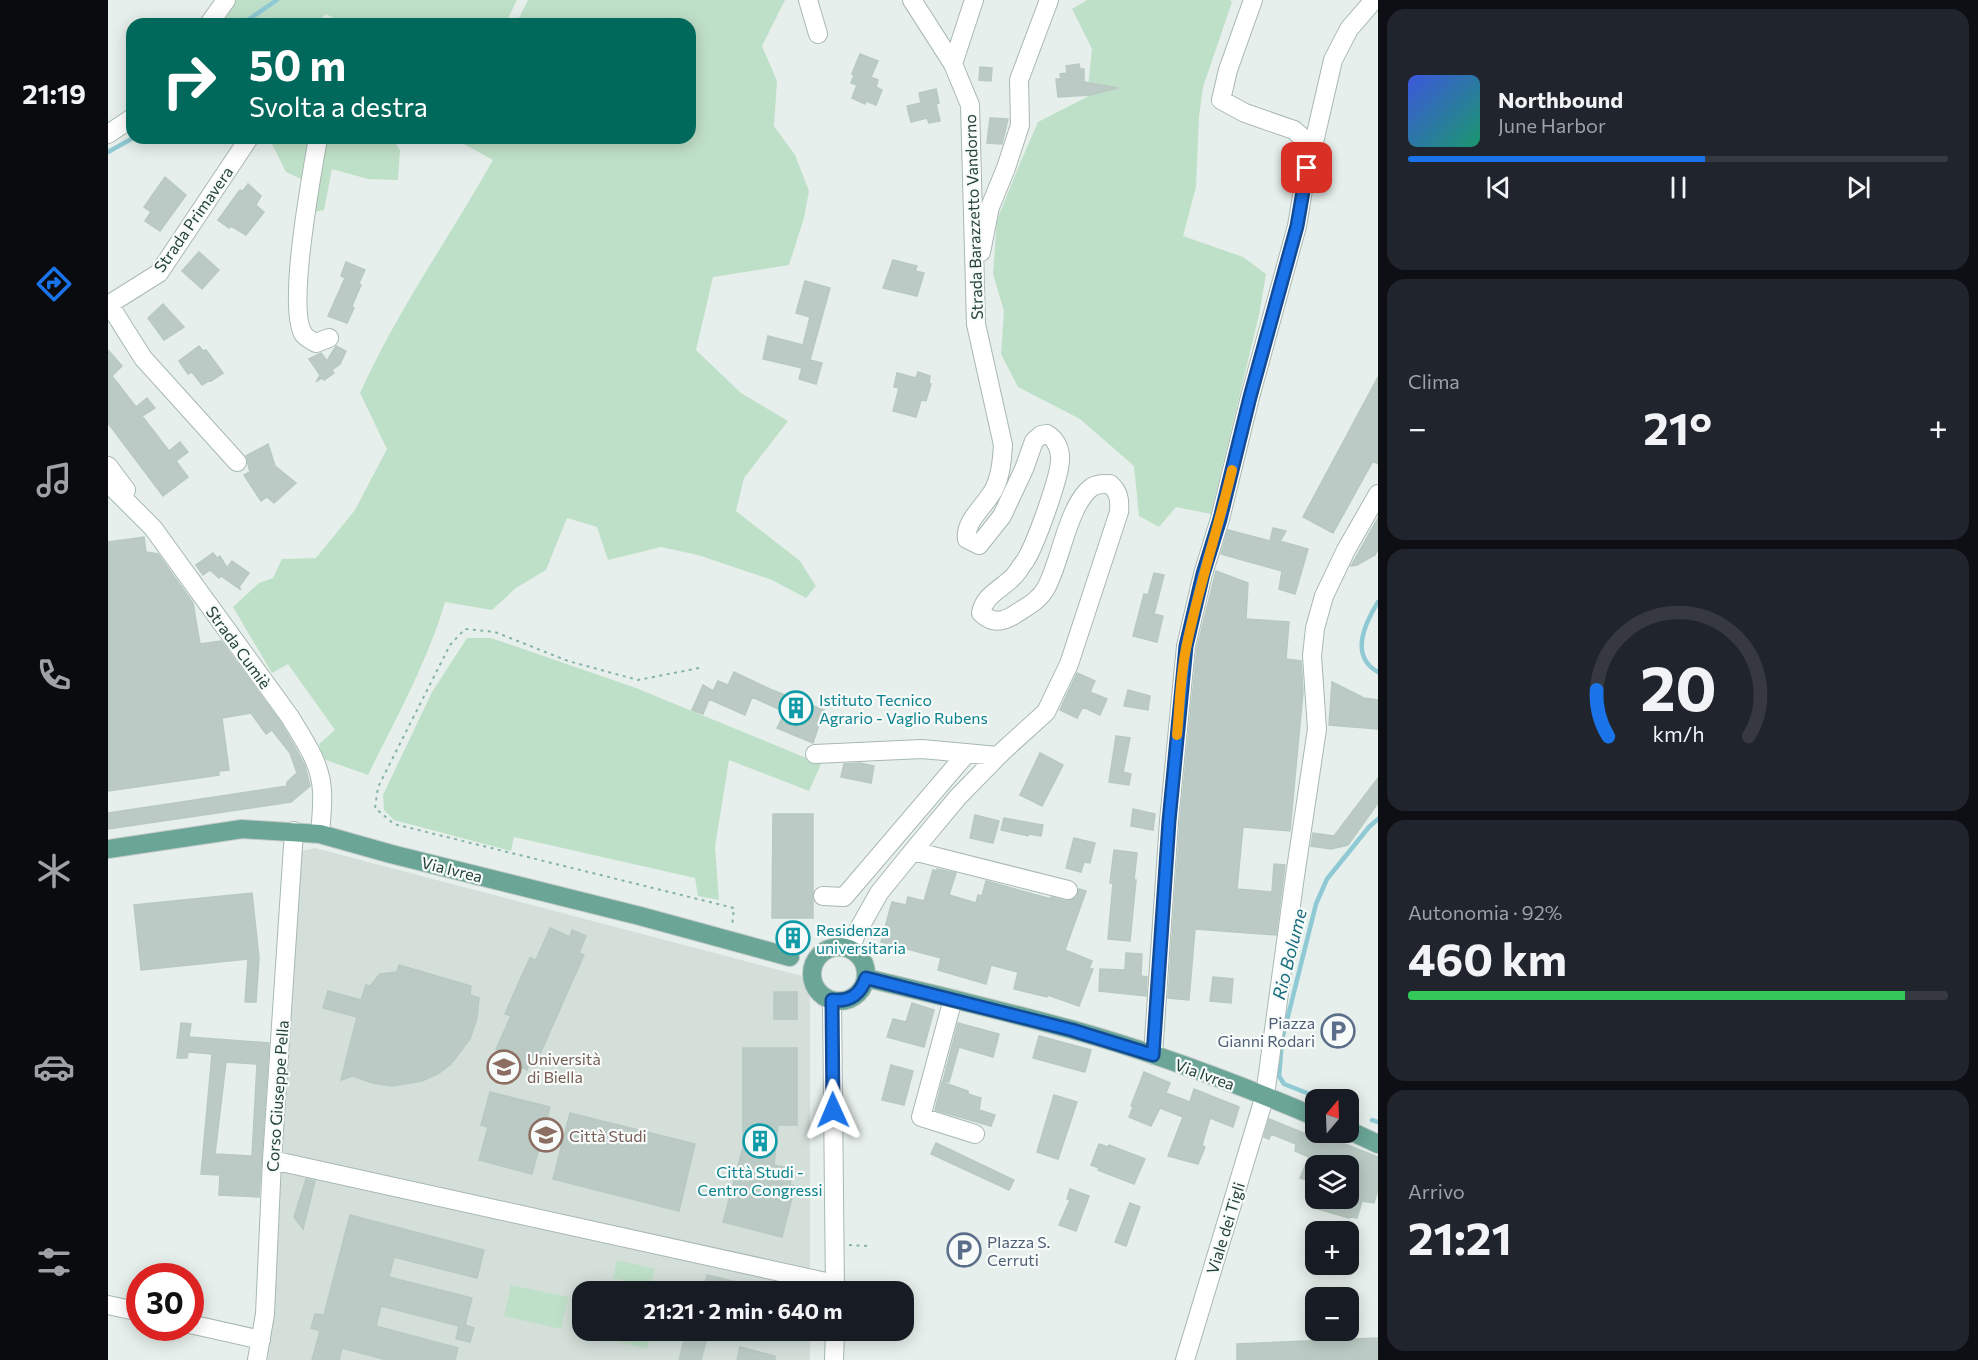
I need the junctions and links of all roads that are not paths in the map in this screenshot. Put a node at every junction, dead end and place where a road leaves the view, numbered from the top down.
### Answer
1 (226, 0) edge
2 (808, 0) edge
3 (912, 0) edge
4 (974, 0) edge
5 (1049, 0) edge
6 (1253, 0) edge
7 (1374, 0) edge
8 (213, 18) edge
9 (818, 34) dead end
10 (953, 64) junction
11 (126, 122) edge
12 (108, 134) edge
13 (245, 144) edge
14 (317, 144) edge
15 (1312, 146) junction
16 (973, 264) junction
17 (108, 304) edge
18 (330, 338) dead end
19 (237, 462) dead end
20 (108, 466) edge
21 (108, 483) edge
22 (1378, 494) edge
23 (153, 528) junction
24 (967, 753) junction
25 (815, 754) dead end
26 (998, 756) junction
27 (294, 831) junction
28 (320, 834) junction
29 (108, 849) edge
30 (913, 851) junction
31 (1068, 890) dead end
32 (823, 896) dead end
33 (850, 949) junction
34 (800, 960) junction
35 (866, 978) junction
36 (953, 999) junction
37 (832, 1000) junction
38 (1153, 1055) junction
39 (1265, 1095) junction
40 (1305, 1111) edge
41 (975, 1134) dead end
42 (272, 1160) junction
43 (804, 1281) edge
44 (835, 1281) edge
45 (108, 1305) edge
46 (126, 1309) edge
47 (204, 1327) edge
48 (261, 1340) junction
49 (835, 1341) edge
50 (257, 1360) edge
51 (834, 1360) edge
52 (1185, 1360) edge

1 - 8 street
2 - 9 street
3 - 10 street, Strada Barazzetto Vandorno
4 - 10 street
5 - 16 street
6 - 15 street
7 - 15 street
10 - 16 street, Strada Barazzetto Vandorno
11 - 12 street
13 - 17 street, Strada Primavera
14 - 18 street
15 - 38 street
16 - 26 street, Strada Barazzetto Vandorno
17 - 19 street, Strada Primavera
20 - 23 street
21 - 23 street, Strada Cumiè
22 - 39 street
23 - 28 street, Strada Cumiè
24 - 25 street
24 - 26 street
24 - 32 street
26 - 30 street, Strada Barazzetto Vandorno
27 - 28 main road, Via Ivrea
27 - 29 main road, Via Ivrea
27 - 42 street, Corso Giuseppe Pella
28 - 34 main road, Via Ivrea
30 - 31 street
30 - 33 street, Strada Barazzetto Vandorno
33 - 34 main road
33 - 35 main road
34 - 37 main road
35 - 36 main road, Via Ivrea
35 - 37 main road
36 - 38 main road, Via Ivrea
36 - 41 street
37 - 44 street
38 - 39 main road, Via Ivrea
39 - 40 main road, Via Ivrea
39 - 52 street, Viale dei Tigli
42 - 43 street
42 - 48 street, Corso Giuseppe Pella
45 - 46 street
47 - 48 street
48 - 50 street, Corso Giuseppe Pella
49 - 51 street

